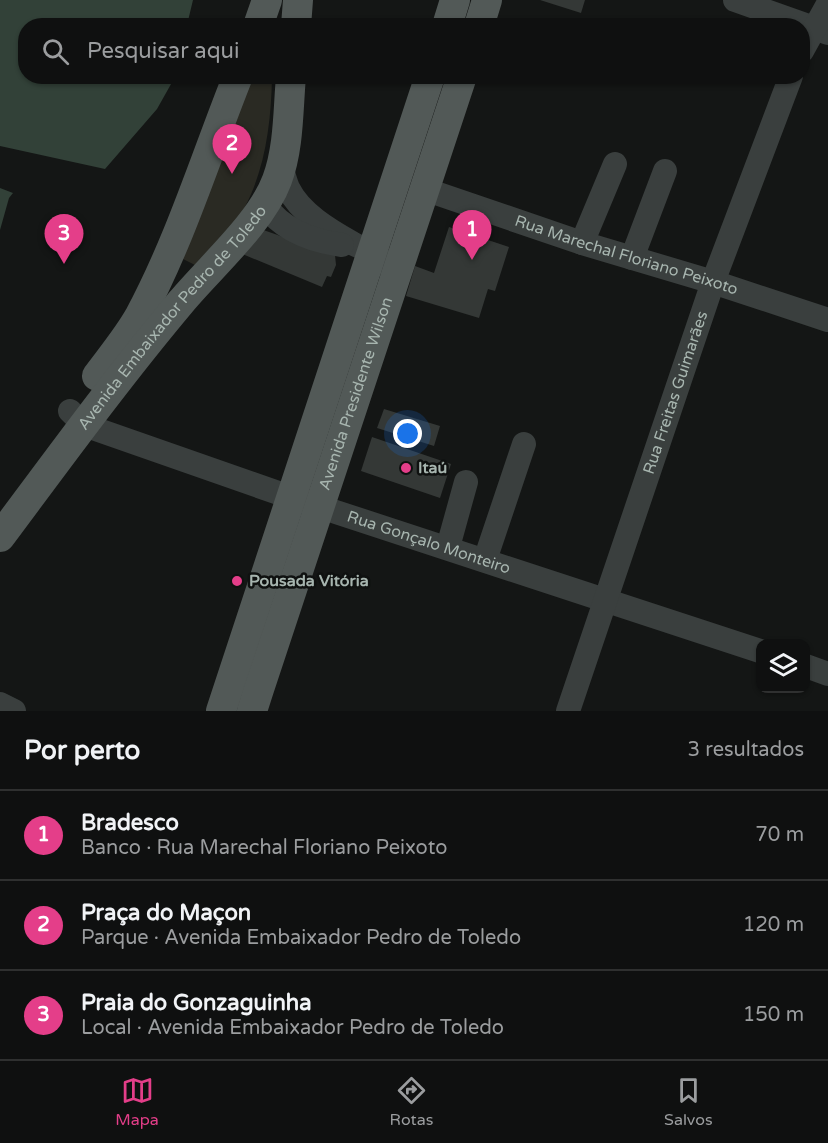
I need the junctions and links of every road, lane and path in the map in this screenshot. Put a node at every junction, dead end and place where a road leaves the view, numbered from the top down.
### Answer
1 (267, 0) edge
2 (298, 0) edge
3 (455, 0) edge
4 (487, 0) edge
5 (735, 0) edge
6 (828, 4) edge
7 (261, 18) edge
8 (297, 18) edge
9 (449, 18) edge
10 (481, 18) edge
11 (787, 18) edge
12 (821, 30) edge
13 (810, 42) edge
14 (235, 84) edge
15 (290, 84) edge
16 (427, 84) edge
17 (459, 84) edge
18 (788, 84) edge
19 (615, 164) dead end
20 (281, 165) junction
21 (664, 171) dead end
22 (424, 189) junction
23 (264, 205) junction
24 (582, 243) junction
25 (363, 248) junction
26 (632, 258) junction
27 (713, 282) junction
28 (828, 320) edge
29 (356, 397) junction
30 (77, 418) junction
31 (524, 444) dead end
32 (466, 482) dead end
33 (304, 501) junction
34 (0, 507) edge
35 (0, 537) edge
36 (448, 547) junction
37 (486, 560) junction
38 (606, 599) junction
39 (756, 650) edge
40 (810, 667) edge
41 (828, 674) edge
42 (0, 704) edge
43 (14, 711) edge
44 (221, 711) edge
45 (252, 711) edge
46 (568, 711) edge

1 - 7 main road
2 - 8 main road
3 - 9 main road
4 - 10 main road
5 - 11 street
6 - 12 street
12 - 13 street
14 - 30 main road, Avenida Embaixador Pedro de Toledo
15 - 20 main road, Avenida Embaixador Pedro de Toledo
16 - 25 main road, Avenida Presidente Wilson
17 - 22 main road, Avenida Presidente Wilson
18 - 27 street, Rua Freitas Guimarães
19 - 24 street
20 - 23 main road, Avenida Embaixador Pedro de Toledo
20 - 25 street
21 - 26 street
22 - 24 street, Rua Marechal Floriano Peixoto
22 - 29 main road, Avenida Presidente Wilson
23 - 25 street
23 - 30 main road, Avenida Embaixador Pedro de Toledo
24 - 26 street, Rua Marechal Floriano Peixoto
25 - 29 street
25 - 33 main road, Avenida Presidente Wilson
26 - 27 street, Rua Marechal Floriano Peixoto
27 - 28 street, Rua Marechal Floriano Peixoto
27 - 38 street, Rua Freitas Guimarães
29 - 33 main road, Avenida Presidente Wilson
30 - 33 street, Rua Gonçalo Monteiro
30 - 34 main road, Avenida Embaixador Pedro de Toledo
30 - 35 main road, Avenida Embaixador Pedro de Toledo
31 - 37 street
32 - 36 street
33 - 36 street, Rua Gonçalo Monteiro
33 - 44 main road, Avenida Presidente Wilson
33 - 45 main road, Avenida Presidente Wilson
36 - 37 street, Rua Gonçalo Monteiro
37 - 38 street, Rua Gonçalo Monteiro
38 - 39 street, Rua Gonçalo Monteiro
38 - 46 street, Rua Freitas Guimarães
40 - 41 street
42 - 43 street

